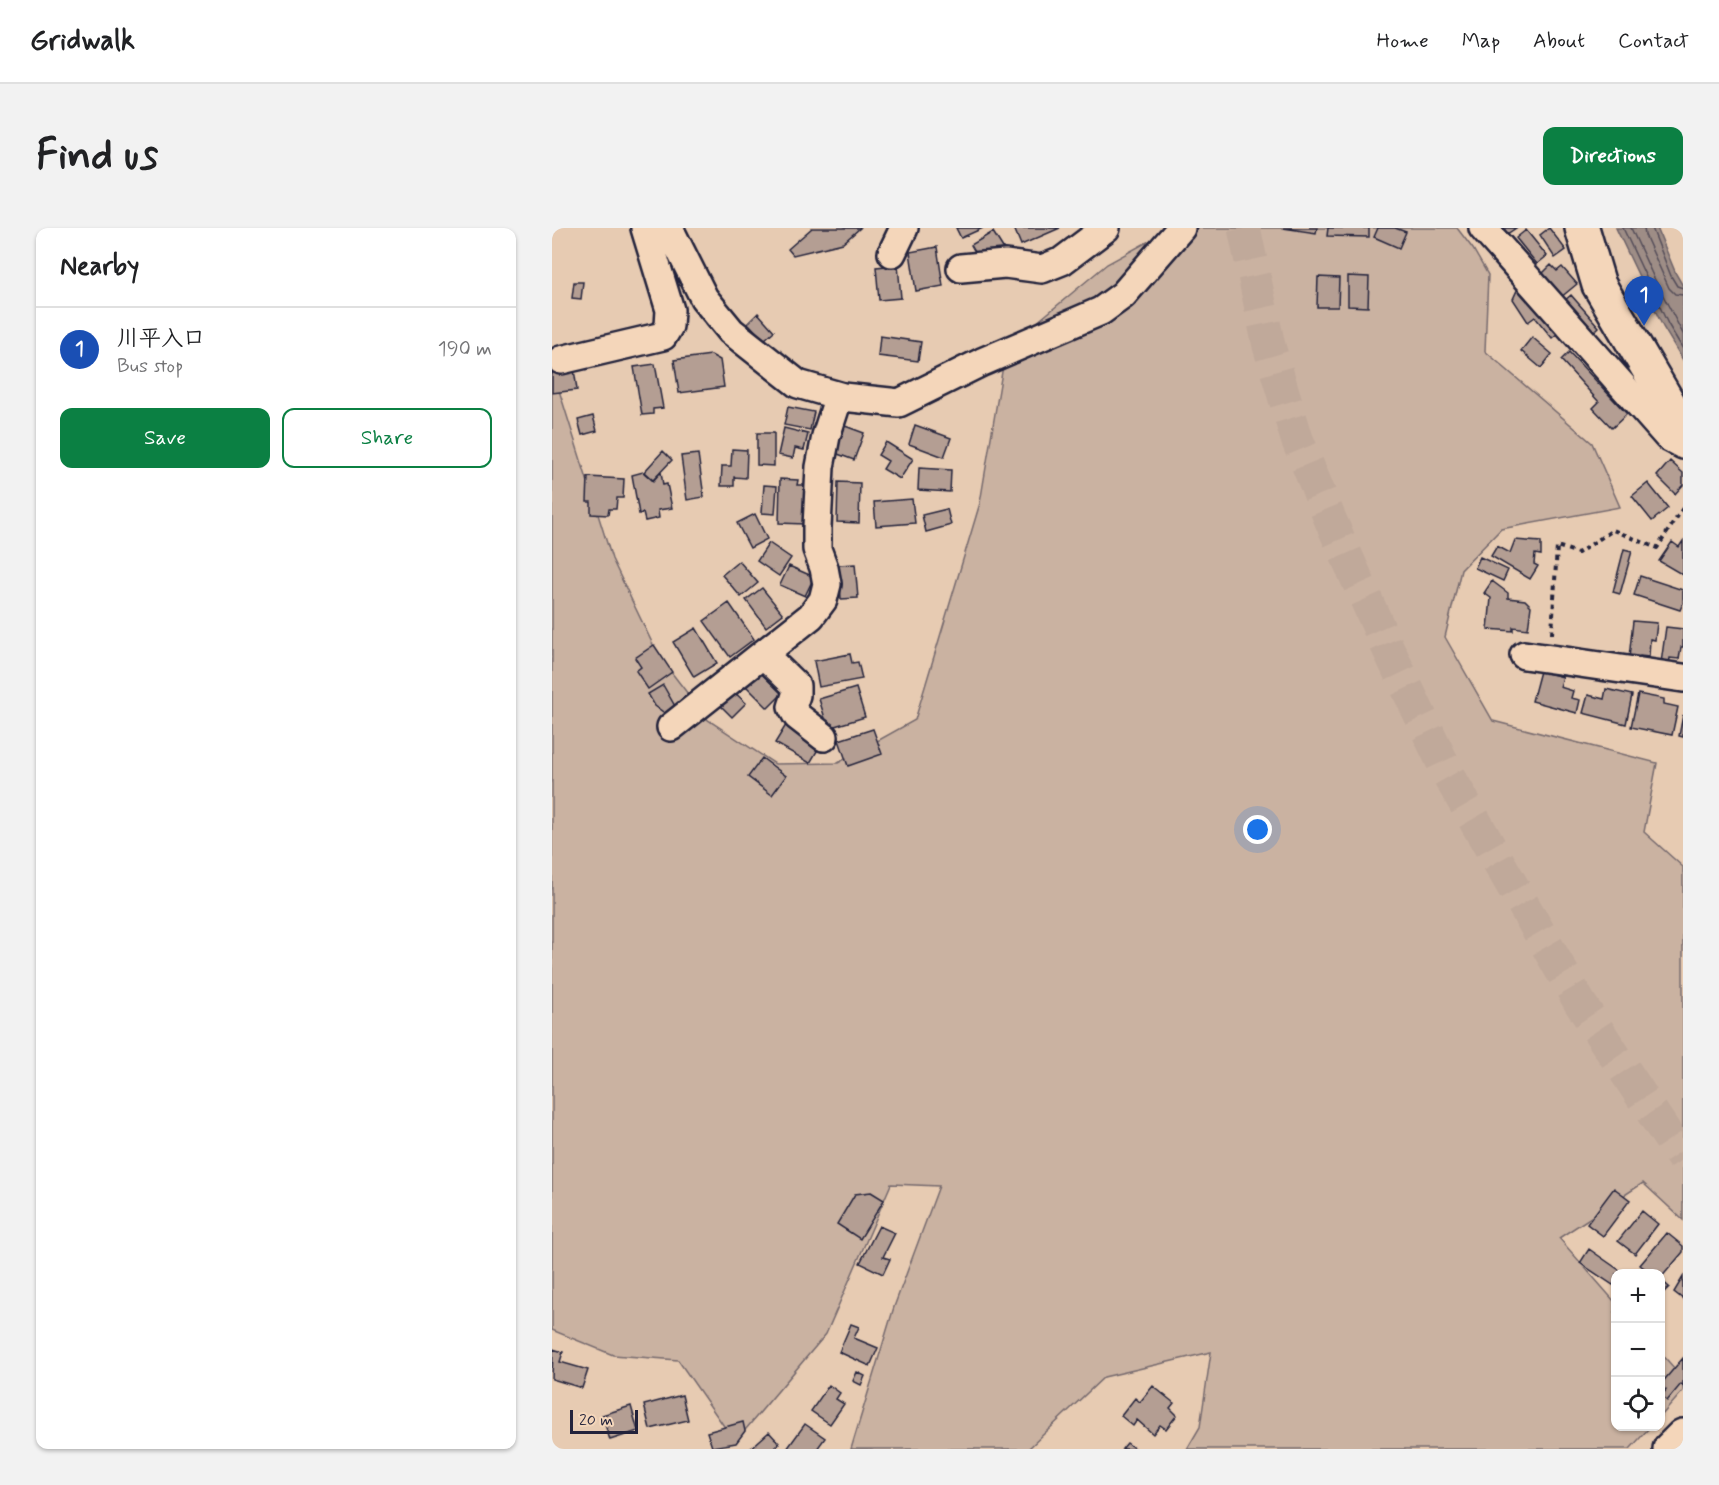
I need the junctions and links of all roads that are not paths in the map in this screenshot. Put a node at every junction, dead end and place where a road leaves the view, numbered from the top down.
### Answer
1 (645, 228) edge
2 (669, 228) edge
3 (904, 228) edge
4 (1106, 228) edge
5 (1181, 228) edge
6 (1483, 228) edge
7 (1582, 228) edge
8 (891, 254) dead end
9 (962, 268) dead end
10 (561, 360) dead end
11 (839, 396) junction
12 (1683, 428) edge
13 (1683, 445) edge
14 (763, 654) junction
15 (1524, 655) dead end
16 (1683, 678) edge
17 (671, 727) dead end
18 (825, 737) dead end
19 (1683, 1436) edge
20 (1670, 1449) edge

1 - 10 street
2 - 11 street
3 - 8 street
4 - 9 street
5 - 11 street
6 - 13 street
7 - 12 street
11 - 14 street
14 - 17 street
14 - 18 street
15 - 16 street
19 - 20 street

